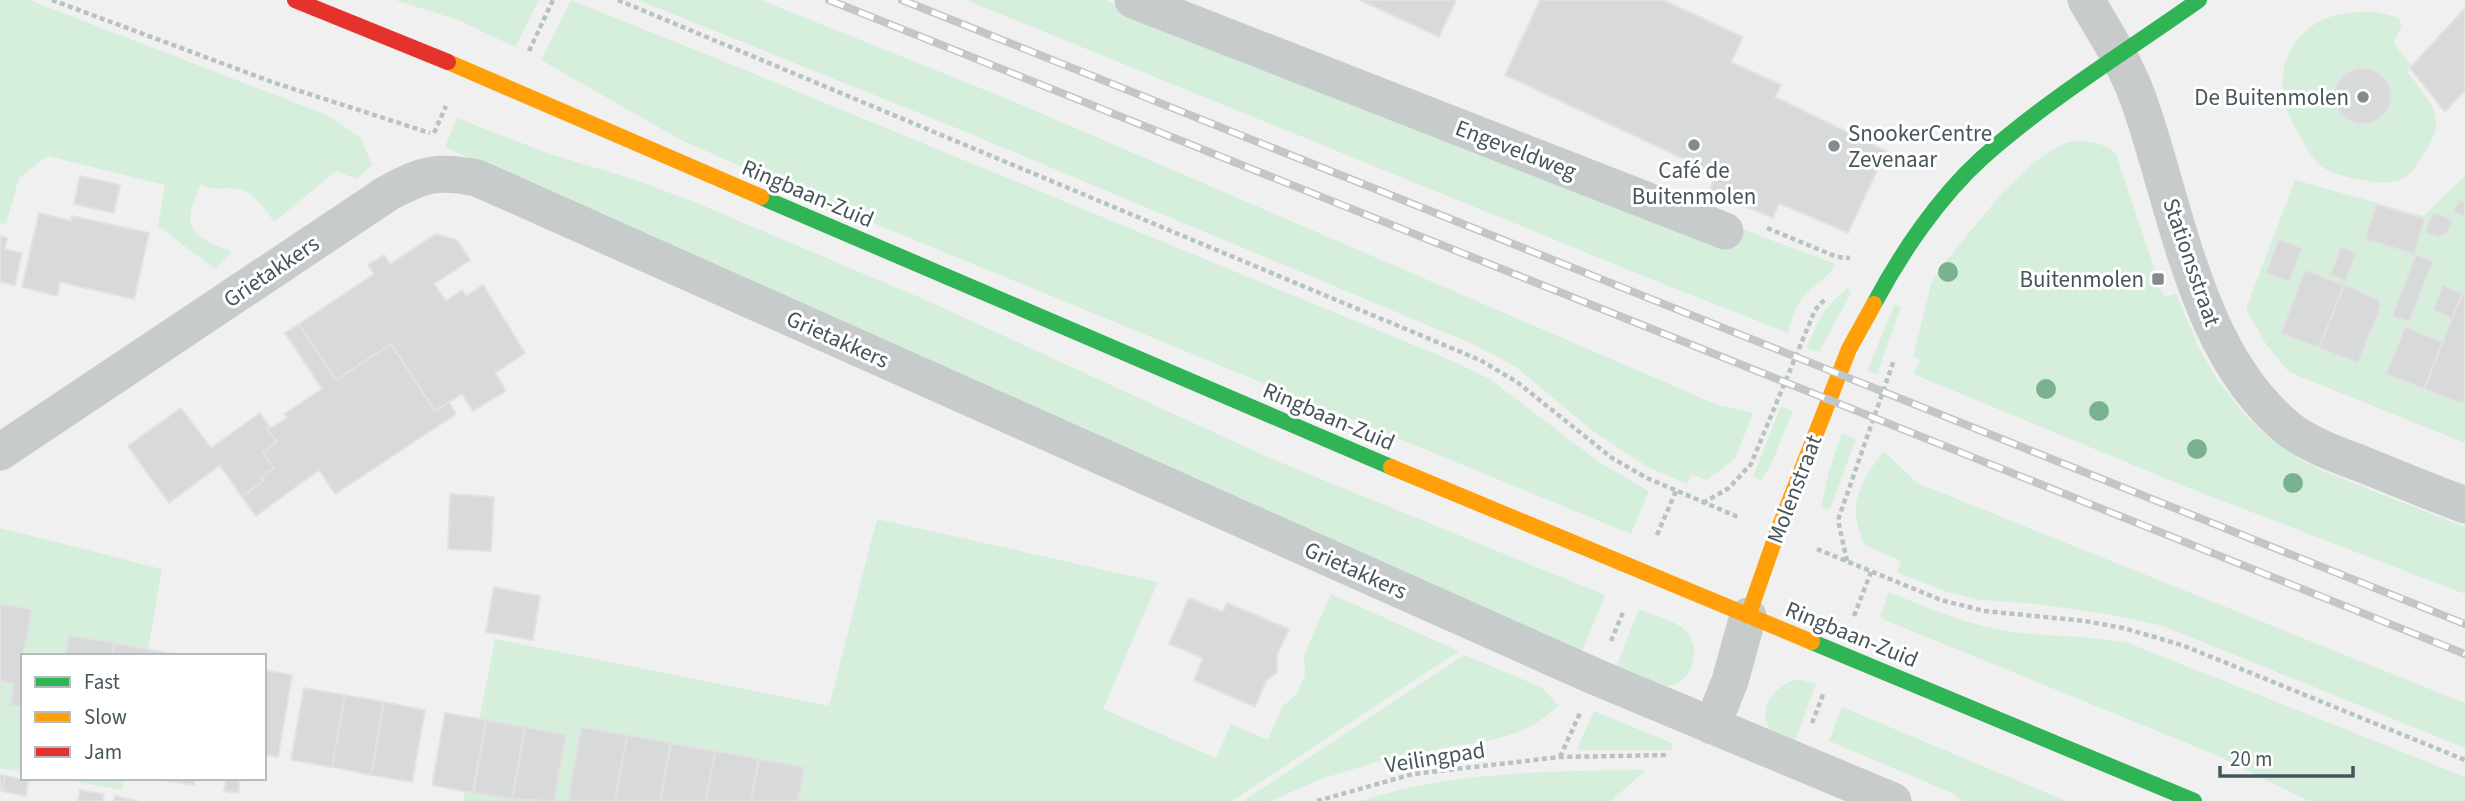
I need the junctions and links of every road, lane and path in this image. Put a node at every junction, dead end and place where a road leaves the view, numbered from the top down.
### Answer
1 (52, 0) edge
2 (295, 0) edge
3 (618, 0) edge
4 (1133, 0) edge
5 (2086, 0) edge
6 (2199, 0) edge
7 (2119, 55) junction
8 (434, 134) dead end
9 (1725, 231) joint
10 (1897, 261) junction
11 (1897, 349) dead end
12 (0, 452) edge
13 (1703, 503) dead end
14 (2465, 505) edge
15 (1748, 616) junction
16 (1712, 726) junction
17 (1560, 757) dead end
18 (2465, 760) edge
19 (1317, 801) edge
20 (1893, 801) edge
21 (2194, 801) edge

1 - 8 path
2 - 15 street, Ringbaan-Zuid
3 - 13 path
4 - 9 street, Engeveldweg
5 - 7 street, Stationsstraat
6 - 7 street, Molenstraat
7 - 10 street, Molenstraat
7 - 14 street, Stationsstraat
9 - 10 path
10 - 15 street, Molenstraat
11 - 18 path
12 - 16 street, Grietakkers
15 - 16 street, Molenstraat
15 - 21 street, Ringbaan-Zuid
16 - 20 street, Grietakkers
17 - 19 path, Veilingpad

